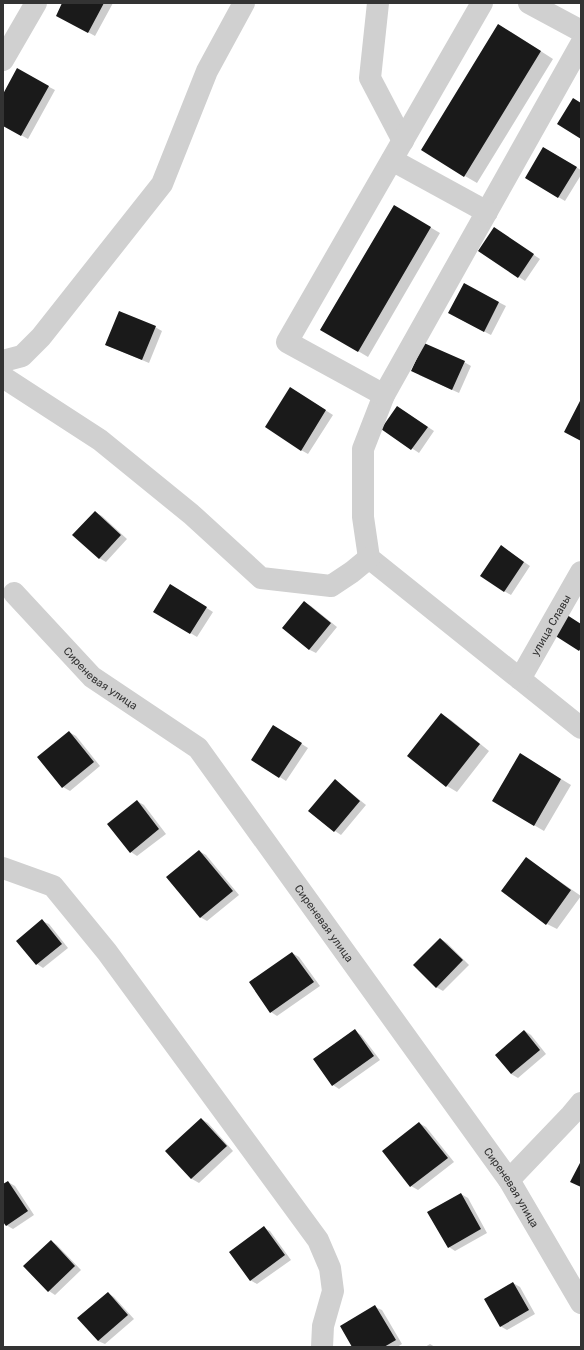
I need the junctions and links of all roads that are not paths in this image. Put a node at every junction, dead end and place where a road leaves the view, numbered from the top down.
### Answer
1 (36, 3) edge
2 (244, 3) edge
3 (378, 3) edge
4 (482, 3) edge
5 (530, 3) edge
6 (581, 31) edge
7 (581, 44) edge
8 (3, 60) edge
9 (403, 141) junction
10 (392, 160) junction
11 (487, 212) junction
12 (3, 361) edge
13 (3, 378) edge
14 (384, 395) junction
15 (369, 558) junction
16 (581, 572) edge
17 (14, 592) dead end
18 (520, 678) junction
19 (581, 728) edge
20 (3, 868) edge
21 (581, 1103) edge
22 (509, 1180) junction
23 (581, 1303) edge
24 (322, 1347) edge

1 - 8 street
2 - 12 street
3 - 9 street
4 - 9 street
5 - 6 street
7 - 11 street
9 - 10 street
10 - 11 street
10 - 14 street
11 - 14 street
13 - 15 street
14 - 15 street
15 - 18 street
16 - 18 street, улица Славы
17 - 22 street, Сиреневая улица
18 - 19 street
20 - 24 street
21 - 22 street
22 - 23 street, Сиреневая улица

